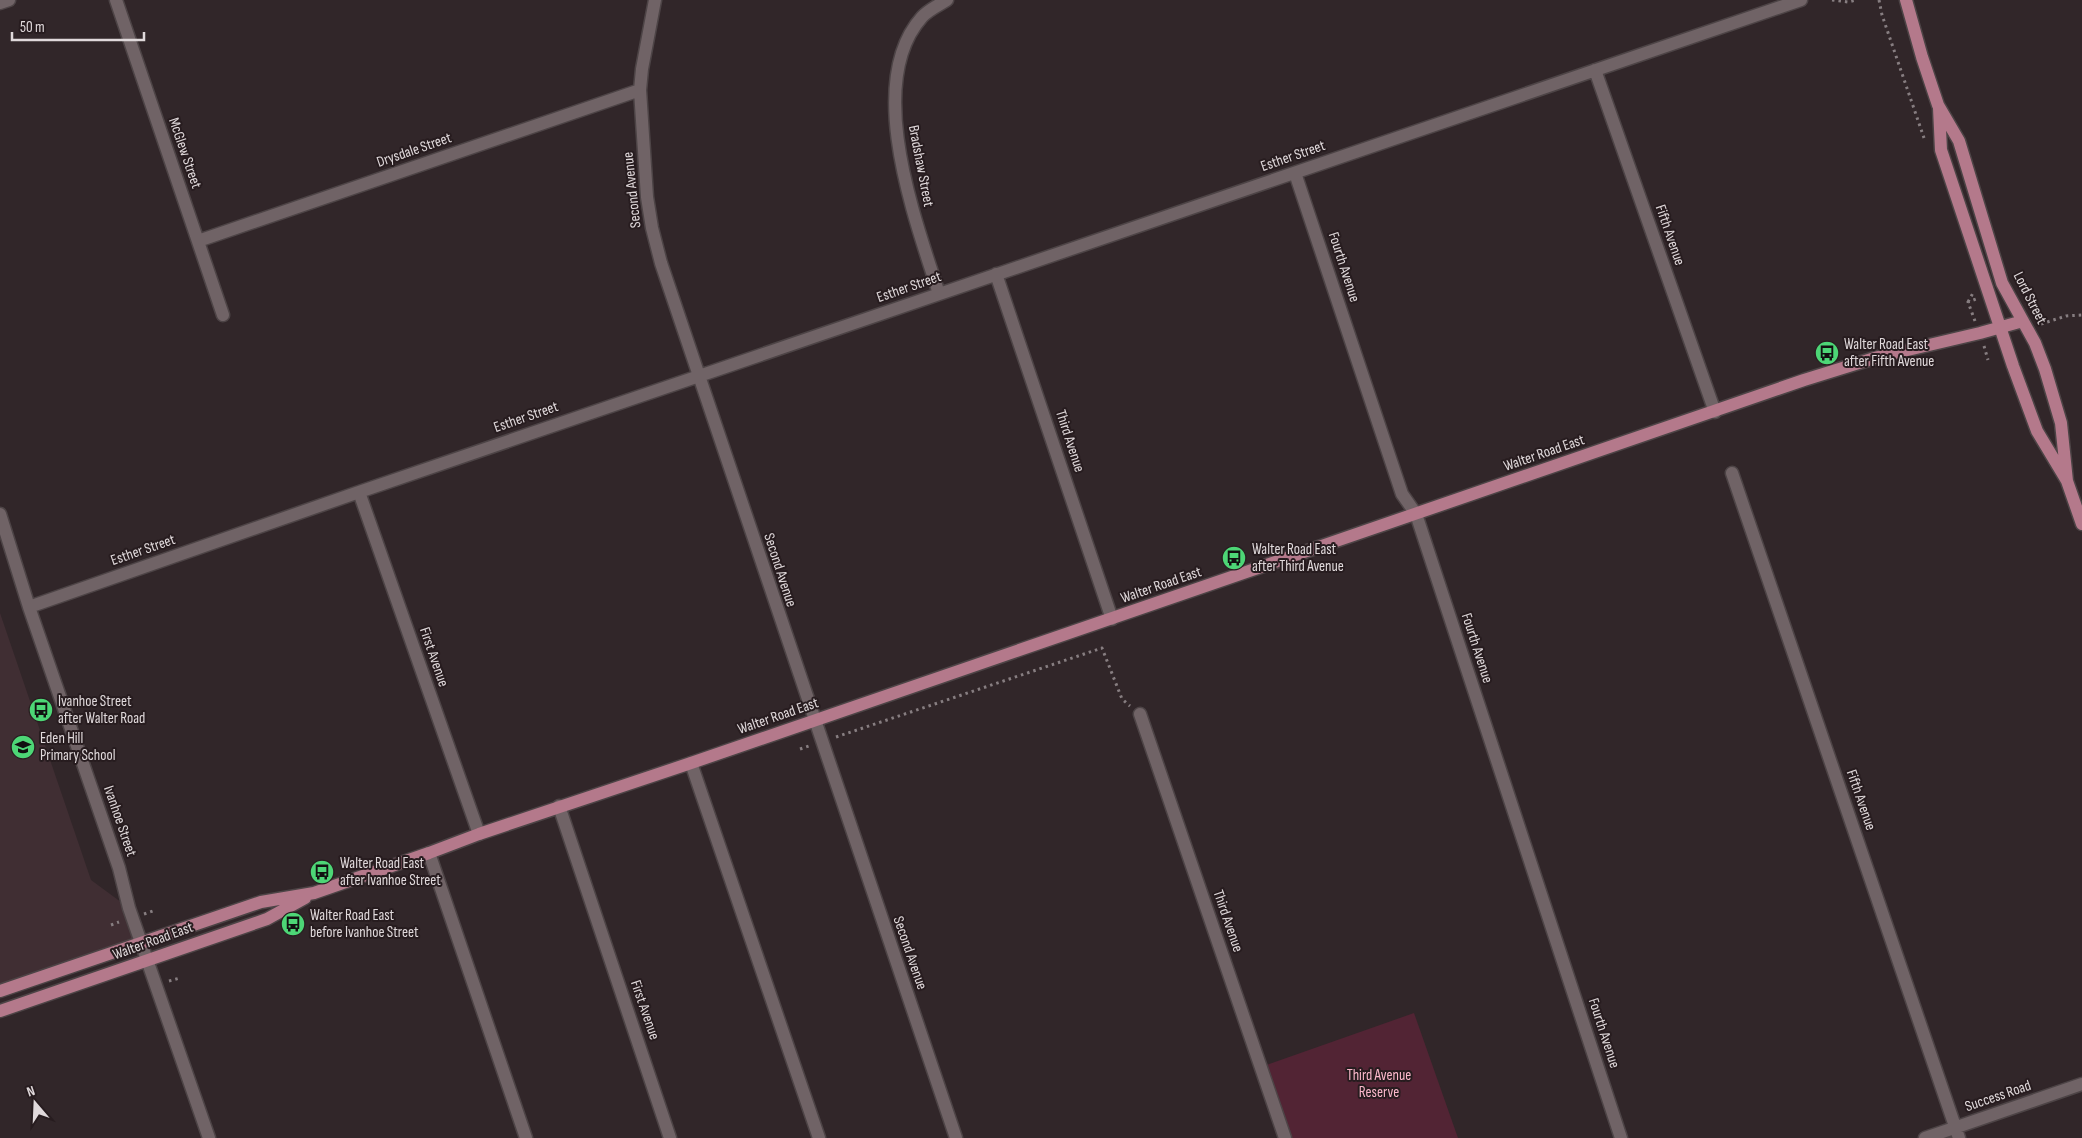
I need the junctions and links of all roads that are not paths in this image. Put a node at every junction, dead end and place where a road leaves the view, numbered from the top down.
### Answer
1 (9, 0) edge
2 (116, 0) edge
3 (655, 0) edge
4 (947, 0) edge
5 (1802, 0) edge
6 (1906, 0) edge
7 (0, 3) edge
8 (1595, 70) junction
9 (640, 90) junction
10 (1938, 105) junction
11 (1295, 172) junction
12 (198, 241) junction
13 (996, 274) junction
14 (939, 294) junction
15 (223, 315) dead end
16 (2023, 321) junction
17 (2000, 328) junction
18 (699, 376) junction
19 (1715, 412) junction
20 (1732, 473) dead end
21 (2067, 481) junction
22 (359, 492) junction
23 (0, 514) edge
24 (1416, 514) junction
25 (2082, 524) edge
26 (29, 607) junction
27 (1112, 619) junction
28 (1140, 714) road end
29 (814, 721) junction
30 (691, 764) junction
31 (560, 806) junction
32 (479, 834) junction
33 (429, 853) junction
34 (314, 893) junction
35 (142, 944) junction
36 (148, 961) junction
37 (0, 991) edge
38 (0, 1011) edge
39 (2082, 1084) edge
40 (1958, 1133) edge
41 (210, 1138) edge
42 (526, 1138) edge
43 (670, 1138) edge
44 (819, 1138) edge
45 (956, 1138) edge
46 (1285, 1138) edge
47 (1621, 1138) edge
48 (1925, 1138) edge

1 - 7 street
2 - 12 street, McGlew Street
3 - 9 street, Second Avenue
4 - 14 street, Bradshaw Street
5 - 8 street, Esther Street
6 - 10 main road, Lord Street
8 - 11 street, Esther Street
8 - 19 street, Fifth Avenue
9 - 12 street, Drysdale Street
9 - 18 street, Second Avenue
10 - 16 main road, Lord Street
10 - 17 main road, Lord Street
11 - 13 street, Esther Street
11 - 24 street, Fourth Avenue
12 - 15 street, McGlew Street
13 - 14 street, Esther Street
13 - 27 street, Third Avenue
14 - 18 street, Esther Street
16 - 17 main road, Walter Road East
16 - 21 main road, Lord Street
17 - 19 main road, Walter Road East
17 - 21 main road, Lord Street
18 - 22 street, Esther Street
18 - 29 street, Second Avenue
19 - 24 main road, Walter Road East
20 - 40 street, Fifth Avenue
21 - 25 main road, Lord Street
22 - 26 street, Esther Street
22 - 32 street, First Avenue
23 - 26 street, Ivanhoe Street
24 - 27 main road, Walter Road East
24 - 47 street, Fourth Avenue
26 - 35 street, Ivanhoe Street
27 - 29 main road, Walter Road East
28 - 46 street, Third Avenue
29 - 30 main road, Walter Road East
29 - 45 street, Second Avenue
30 - 31 main road, Walter Road East
30 - 44 street
31 - 32 main road, Walter Road East
31 - 43 street, First Avenue
32 - 33 main road, Walter Road East
33 - 34 main road, Walter Road East
33 - 42 street
34 - 35 main road, Walter Road East
34 - 36 main road, Walter Road East
35 - 36 street, Ivanhoe Street
35 - 37 main road, Walter Road East
36 - 38 main road, Walter Road East
36 - 41 street, Ivanhoe Street
39 - 40 street, Success Road
40 - 48 street, Success Road

